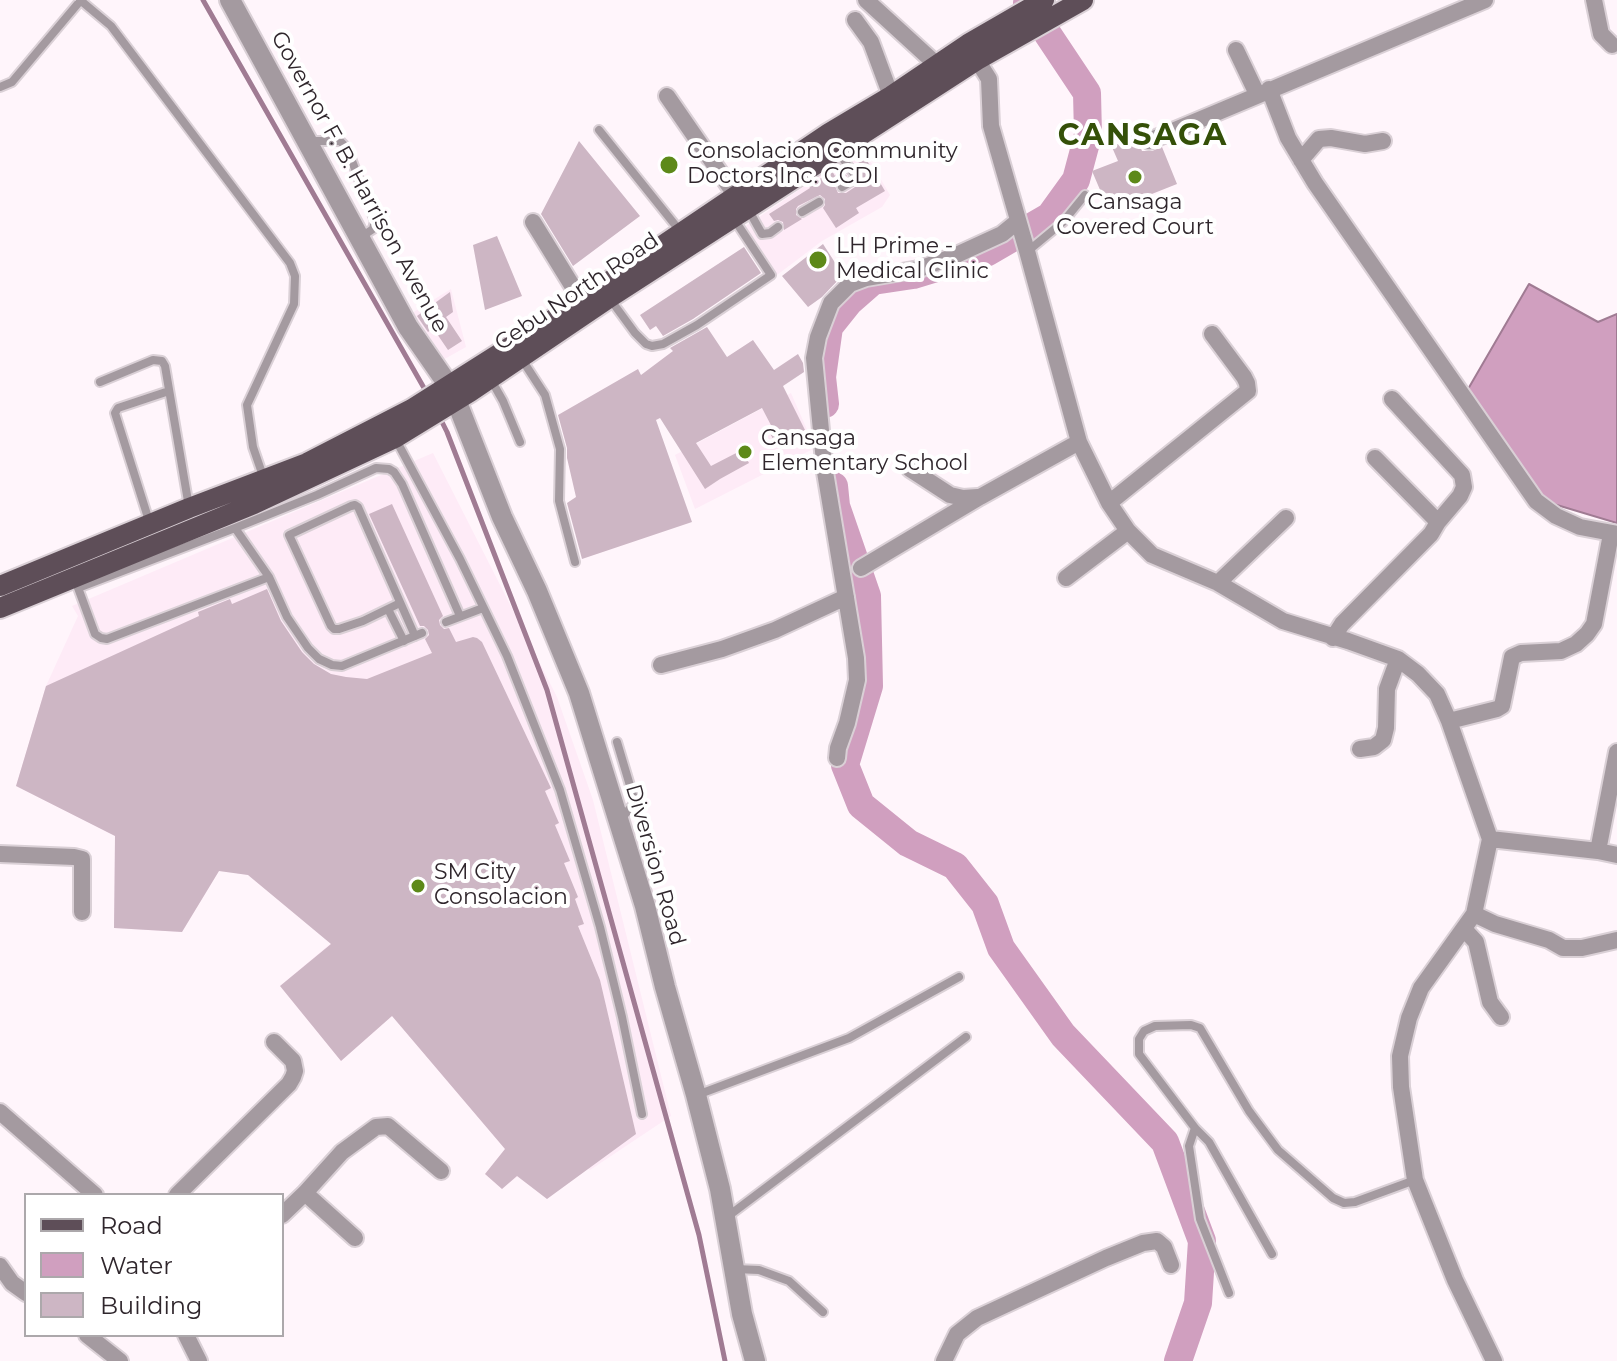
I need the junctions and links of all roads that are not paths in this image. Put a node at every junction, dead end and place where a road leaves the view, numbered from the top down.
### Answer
1 (80, 0) edge
2 (230, 0) edge
3 (866, 0) edge
4 (1083, 0) edge
5 (1485, 0) edge
6 (1594, 0) edge
7 (1049, 7) edge
8 (855, 20) dead end
9 (1021, 24) junction
10 (1615, 46) edge
11 (1236, 50) dead end
12 (977, 60) junction
13 (937, 65) junction
14 (0, 87) edge
15 (1263, 92) junction
16 (667, 96) dead end
17 (891, 96) junction
18 (599, 130) dead end
19 (305, 141) junction
20 (1149, 141) dead end
21 (1383, 141) dead end
22 (837, 150) junction
23 (1301, 160) junction
24 (842, 187) dead end
25 (1085, 195) dead end
26 (819, 202) dead end
27 (739, 207) junction
28 (802, 212) dead end
29 (533, 222) dead end
30 (1019, 223) junction
31 (778, 227) dead end
32 (681, 232) junction
33 (361, 238) junction
34 (1026, 247) junction
35 (609, 298) junction
36 (581, 300) junction
37 (1212, 334) dead end
38 (521, 358) junction
39 (490, 378) junction
40 (100, 382) dead end
41 (169, 391) junction
42 (448, 396) junction
43 (1392, 399) dead end
44 (416, 416) junction
45 (395, 438) junction
46 (520, 442) dead end
47 (1079, 442) junction
48 (1375, 458) dead end
49 (910, 469) dead end
50 (264, 480) junction
51 (980, 497) junction
52 (1109, 503) junction
53 (189, 508) junction
54 (1286, 518) dead end
55 (1438, 522) junction
56 (150, 525) junction
57 (235, 528) junction
58 (1128, 531) junction
59 (1614, 534) edge
60 (575, 562) dead end
61 (861, 568) dead end
62 (72, 575) junction
63 (269, 577) junction
64 (1066, 578) dead end
65 (1218, 583) junction
66 (0, 586) edge
67 (846, 597) junction
68 (400, 603) junction
69 (0, 608) edge
70 (483, 608) junction
71 (388, 609) junction
72 (460, 616) junction
73 (446, 622) dead end
74 (1333, 638) junction
75 (404, 641) junction
76 (1398, 659) junction
77 (661, 665) dead end
78 (1449, 721) junction
79 (617, 742) dead end
80 (1360, 749) dead end
81 (1617, 752) edge
82 (837, 758) dead end
83 (618, 823) junction
84 (1490, 839) junction
85 (1598, 851) junction
86 (0, 854) edge
87 (1617, 855) edge
88 (82, 912) dead end
89 (1474, 914) junction
90 (1464, 929) junction
91 (1617, 940) edge
92 (959, 977) dead end
93 (1501, 1017) dead end
94 (966, 1037) dead end
95 (274, 1042) dead end
96 (696, 1095) junction
97 (0, 1112) edge
98 (642, 1114) dead end
99 (1195, 1128) junction
100 (441, 1171) dead end
101 (1415, 1180) junction
102 (93, 1193) edge
103 (179, 1193) edge
104 (305, 1193) junction
105 (284, 1213) edge
106 (726, 1218) junction
107 (355, 1238) dead end
108 (1272, 1254) dead end
109 (1171, 1265) dead end
110 (0, 1266) edge
111 (735, 1269) junction
112 (24, 1292) edge
113 (1229, 1293) dead end
114 (823, 1312) dead end
115 (90, 1337) edge
116 (187, 1337) edge
117 (120, 1361) edge
118 (199, 1361) edge
119 (755, 1361) edge
120 (944, 1361) edge
121 (1494, 1361) edge

1 - 14 lane
1 - 50 lane
2 - 19 street, Governor F. B. Harrison Avenue
3 - 13 street
4 - 7 main road, Cebu North Road
5 - 15 street
6 - 10 street
7 - 9 main road, Cebu North Road
8 - 17 street
9 - 12 main road, Cebu North Road
9 - 13 main road, Cebu North Road
11 - 15 street
12 - 22 main road, Cebu North Road
12 - 30 street
13 - 17 main road, Cebu North Road
15 - 20 street
15 - 23 street
16 - 27 street
17 - 27 main road, Cebu North Road
18 - 32 lane
19 - 33 street, Governor F. B. Harrison Avenue
19 - 33 lane
21 - 23 street
22 - 24 lane
22 - 27 main road, Cebu North Road
23 - 59 street
25 - 34 lane
26 - 28 lane
27 - 31 lane
27 - 32 main road, Cebu North Road
27 - 35 main road, Cebu North Road
27 - 35 lane
29 - 36 street
30 - 34 street
30 - 67 street
32 - 36 main road, Cebu North Road
33 - 42 street, Governor F. B. Harrison Avenue
34 - 47 street
35 - 38 main road, Cebu North Road
36 - 42 main road, Cebu North Road
37 - 52 street
38 - 39 main road, Cebu North Road
38 - 60 lane
39 - 42 main road, Cebu North Road
39 - 46 lane
40 - 41 lane
41 - 53 lane
41 - 56 lane
42 - 44 main road, Cebu North Road
42 - 83 street, Diversion Road
43 - 55 street
44 - 45 main road, Cebu North Road
44 - 50 main road, Cebu North Road
45 - 62 main road, Cebu North Road
45 - 70 lane
47 - 51 street
47 - 52 street
48 - 55 street
49 - 51 street
50 - 53 main road, Cebu North Road
51 - 61 street
52 - 58 street
53 - 56 main road, Cebu North Road
54 - 65 street
55 - 74 street
56 - 62 main road, Cebu North Road
57 - 62 lane
57 - 63 lane
57 - 72 lane
58 - 64 street
58 - 65 street
59 - 78 street
62 - 63 lane
62 - 66 main road, Cebu North Road
62 - 69 main road, Cebu North Road
63 - 75 lane
65 - 74 street
67 - 77 street
67 - 82 street
68 - 71 lane
68 - 71 lane
68 - 75 lane
70 - 72 lane
70 - 98 lane
71 - 75 lane
72 - 73 lane
74 - 76 street
76 - 78 street
76 - 80 street
78 - 84 street
79 - 83 lane
81 - 85 street
83 - 96 street, Diversion Road
84 - 85 street
84 - 89 street
85 - 87 street
86 - 88 street
89 - 90 street
89 - 91 street
90 - 93 street
90 - 101 street
92 - 96 lane
94 - 106 lane
95 - 103 street
96 - 106 street, Diversion Road
97 - 102 street
99 - 101 lane
99 - 108 lane
99 - 113 lane
100 - 104 street
101 - 121 street
104 - 105 street
104 - 107 street
106 - 111 street, Diversion Road
109 - 120 street
110 - 112 street
111 - 114 lane
111 - 119 street, Diversion Road
115 - 117 street
116 - 118 street

